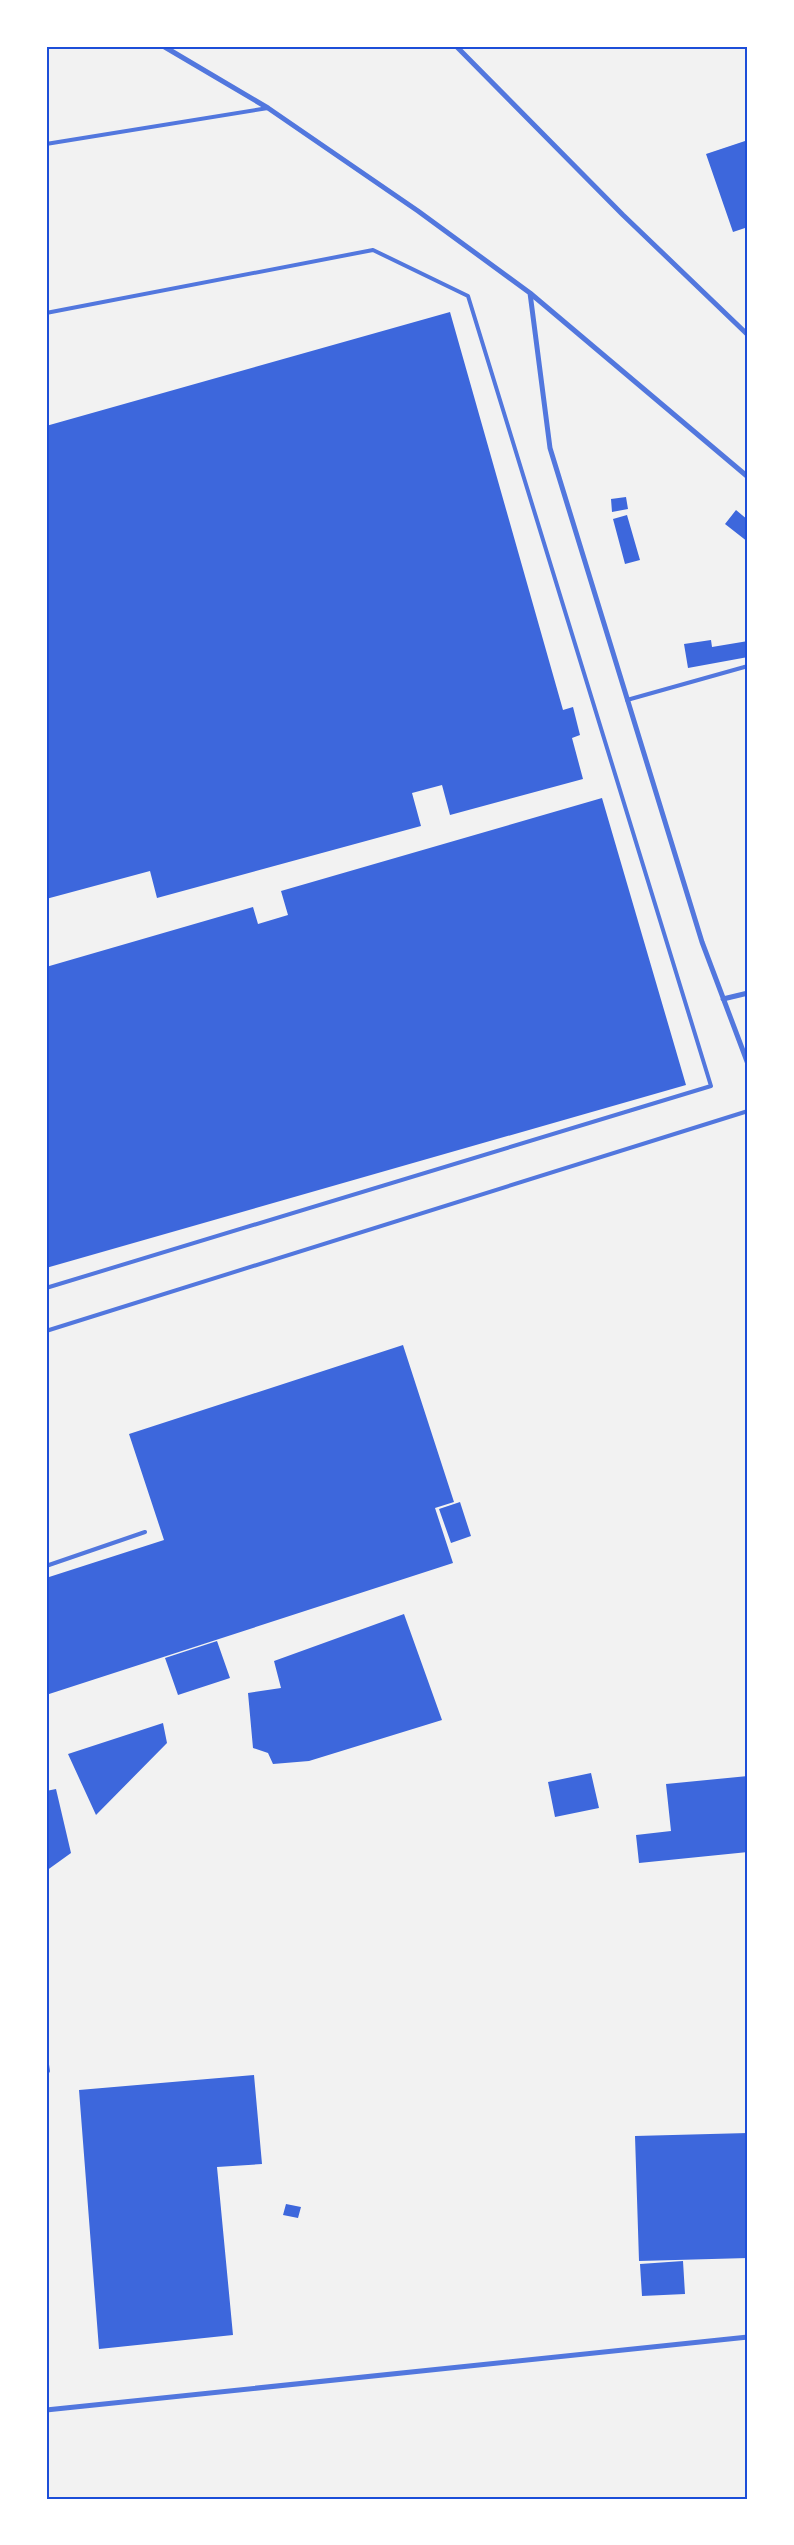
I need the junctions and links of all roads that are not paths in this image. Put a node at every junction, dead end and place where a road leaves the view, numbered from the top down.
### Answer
1 (163, 46) edge
2 (456, 46) edge
3 (268, 108) junction
4 (46, 144) edge
5 (530, 293) junction
6 (46, 313) edge
7 (746, 332) edge
8 (748, 477) edge
9 (748, 666) edge
10 (627, 700) junction
11 (748, 993) edge
12 (723, 999) junction
13 (748, 1064) edge
14 (748, 1111) edge
15 (46, 1288) edge
16 (46, 1331) edge
17 (145, 1532) dead end
18 (46, 1566) edge
19 (46, 2058) edge
20 (46, 2071) edge
21 (748, 2337) edge
22 (46, 2410) edge

1 - 3 street
2 - 7 street
3 - 4 lane
3 - 5 street
5 - 8 street
5 - 10 street
6 - 15 lane
9 - 10 lane
10 - 12 street
11 - 12 street
12 - 13 street
14 - 16 lane
17 - 18 lane
19 - 20 lane
21 - 22 street

